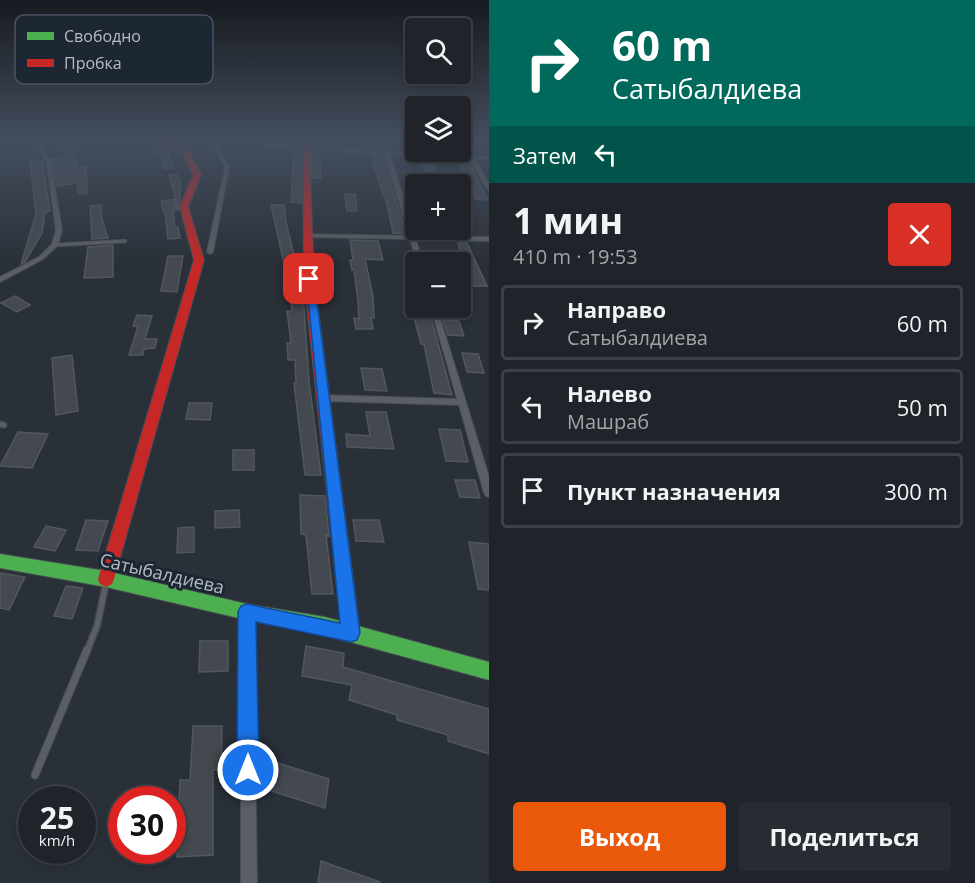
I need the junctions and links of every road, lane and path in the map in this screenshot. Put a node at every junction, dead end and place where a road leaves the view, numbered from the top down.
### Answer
1 (52, 182) edge
2 (194, 182) edge
3 (223, 182) edge
4 (307, 182) edge
5 (396, 182) edge
6 (405, 212) edge
7 (308, 236) junction
8 (405, 238) edge
9 (471, 239) edge
10 (489, 239) edge
11 (125, 241) dead end
12 (55, 245) junction
13 (210, 252) dead end
14 (0, 280) edge
15 (437, 318) edge
16 (323, 398) junction
17 (462, 402) junction
18 (489, 493) edge
19 (0, 561) edge
20 (106, 579) junction
21 (247, 612) junction
22 (351, 633) junction
23 (489, 671) edge
24 (35, 774) dead end
25 (249, 883) edge

1 - 12 street
2 - 20 street
3 - 13 street
4 - 7 street
5 - 6 street
7 - 8 street
7 - 16 street
9 - 10 street
11 - 12 lane
12 - 14 street
15 - 17 street
16 - 17 street
16 - 22 street
17 - 18 street
19 - 20 street, Сатыбалдиева
20 - 21 street, Сатыбалдиева
20 - 24 lane
21 - 22 street, Сатыбалдиева
21 - 25 street
22 - 23 street, Сатыбалдиева

